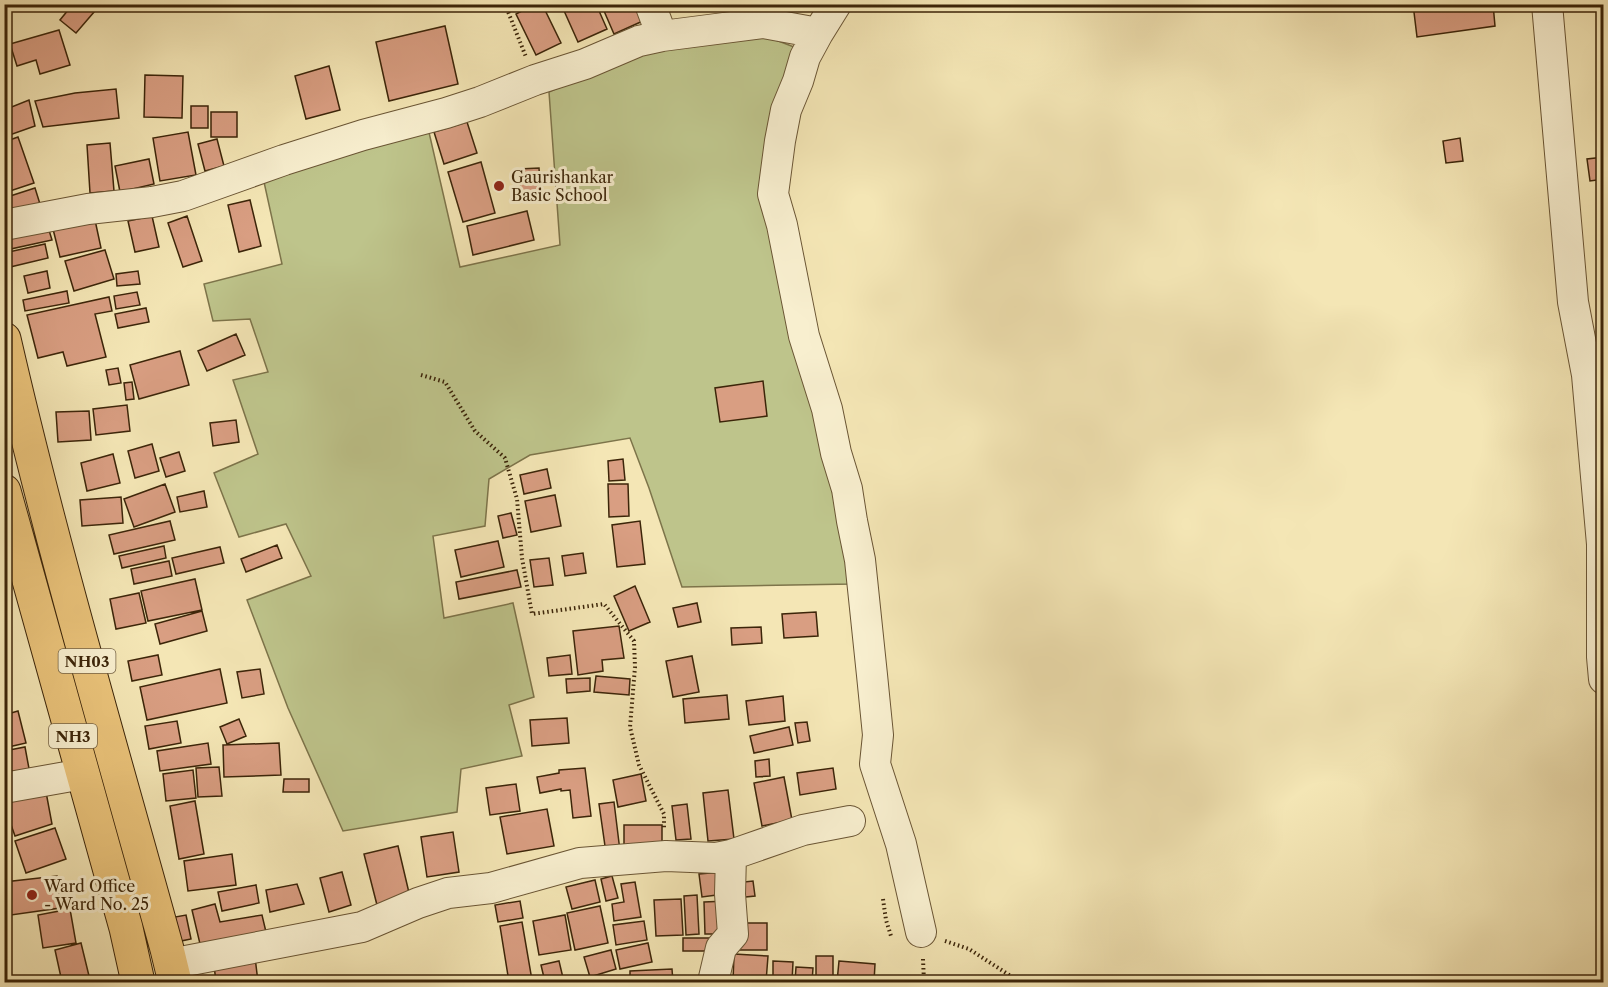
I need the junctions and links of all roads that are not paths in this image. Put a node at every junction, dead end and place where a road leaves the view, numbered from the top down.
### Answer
1 (650, 4) edge
2 (836, 4) edge
3 (1547, 4) edge
4 (818, 33) junction
5 (662, 36) junction
6 (4, 225) edge
7 (4, 339) edge
8 (4, 491) edge
9 (1604, 679) edge
10 (83, 774) junction
11 (4, 788) edge
12 (850, 820) dead end
13 (731, 855) junction
14 (921, 932) road end
15 (173, 973) edge
16 (138, 982) edge
17 (713, 982) edge

1 - 5 street
2 - 4 street
3 - 9 street
4 - 5 street
4 - 14 street
5 - 6 street
7 - 15 highway, NH03
8 - 10 highway, NH3
10 - 11 street
10 - 16 highway, NH3
12 - 13 street
13 - 15 street
13 - 17 street

